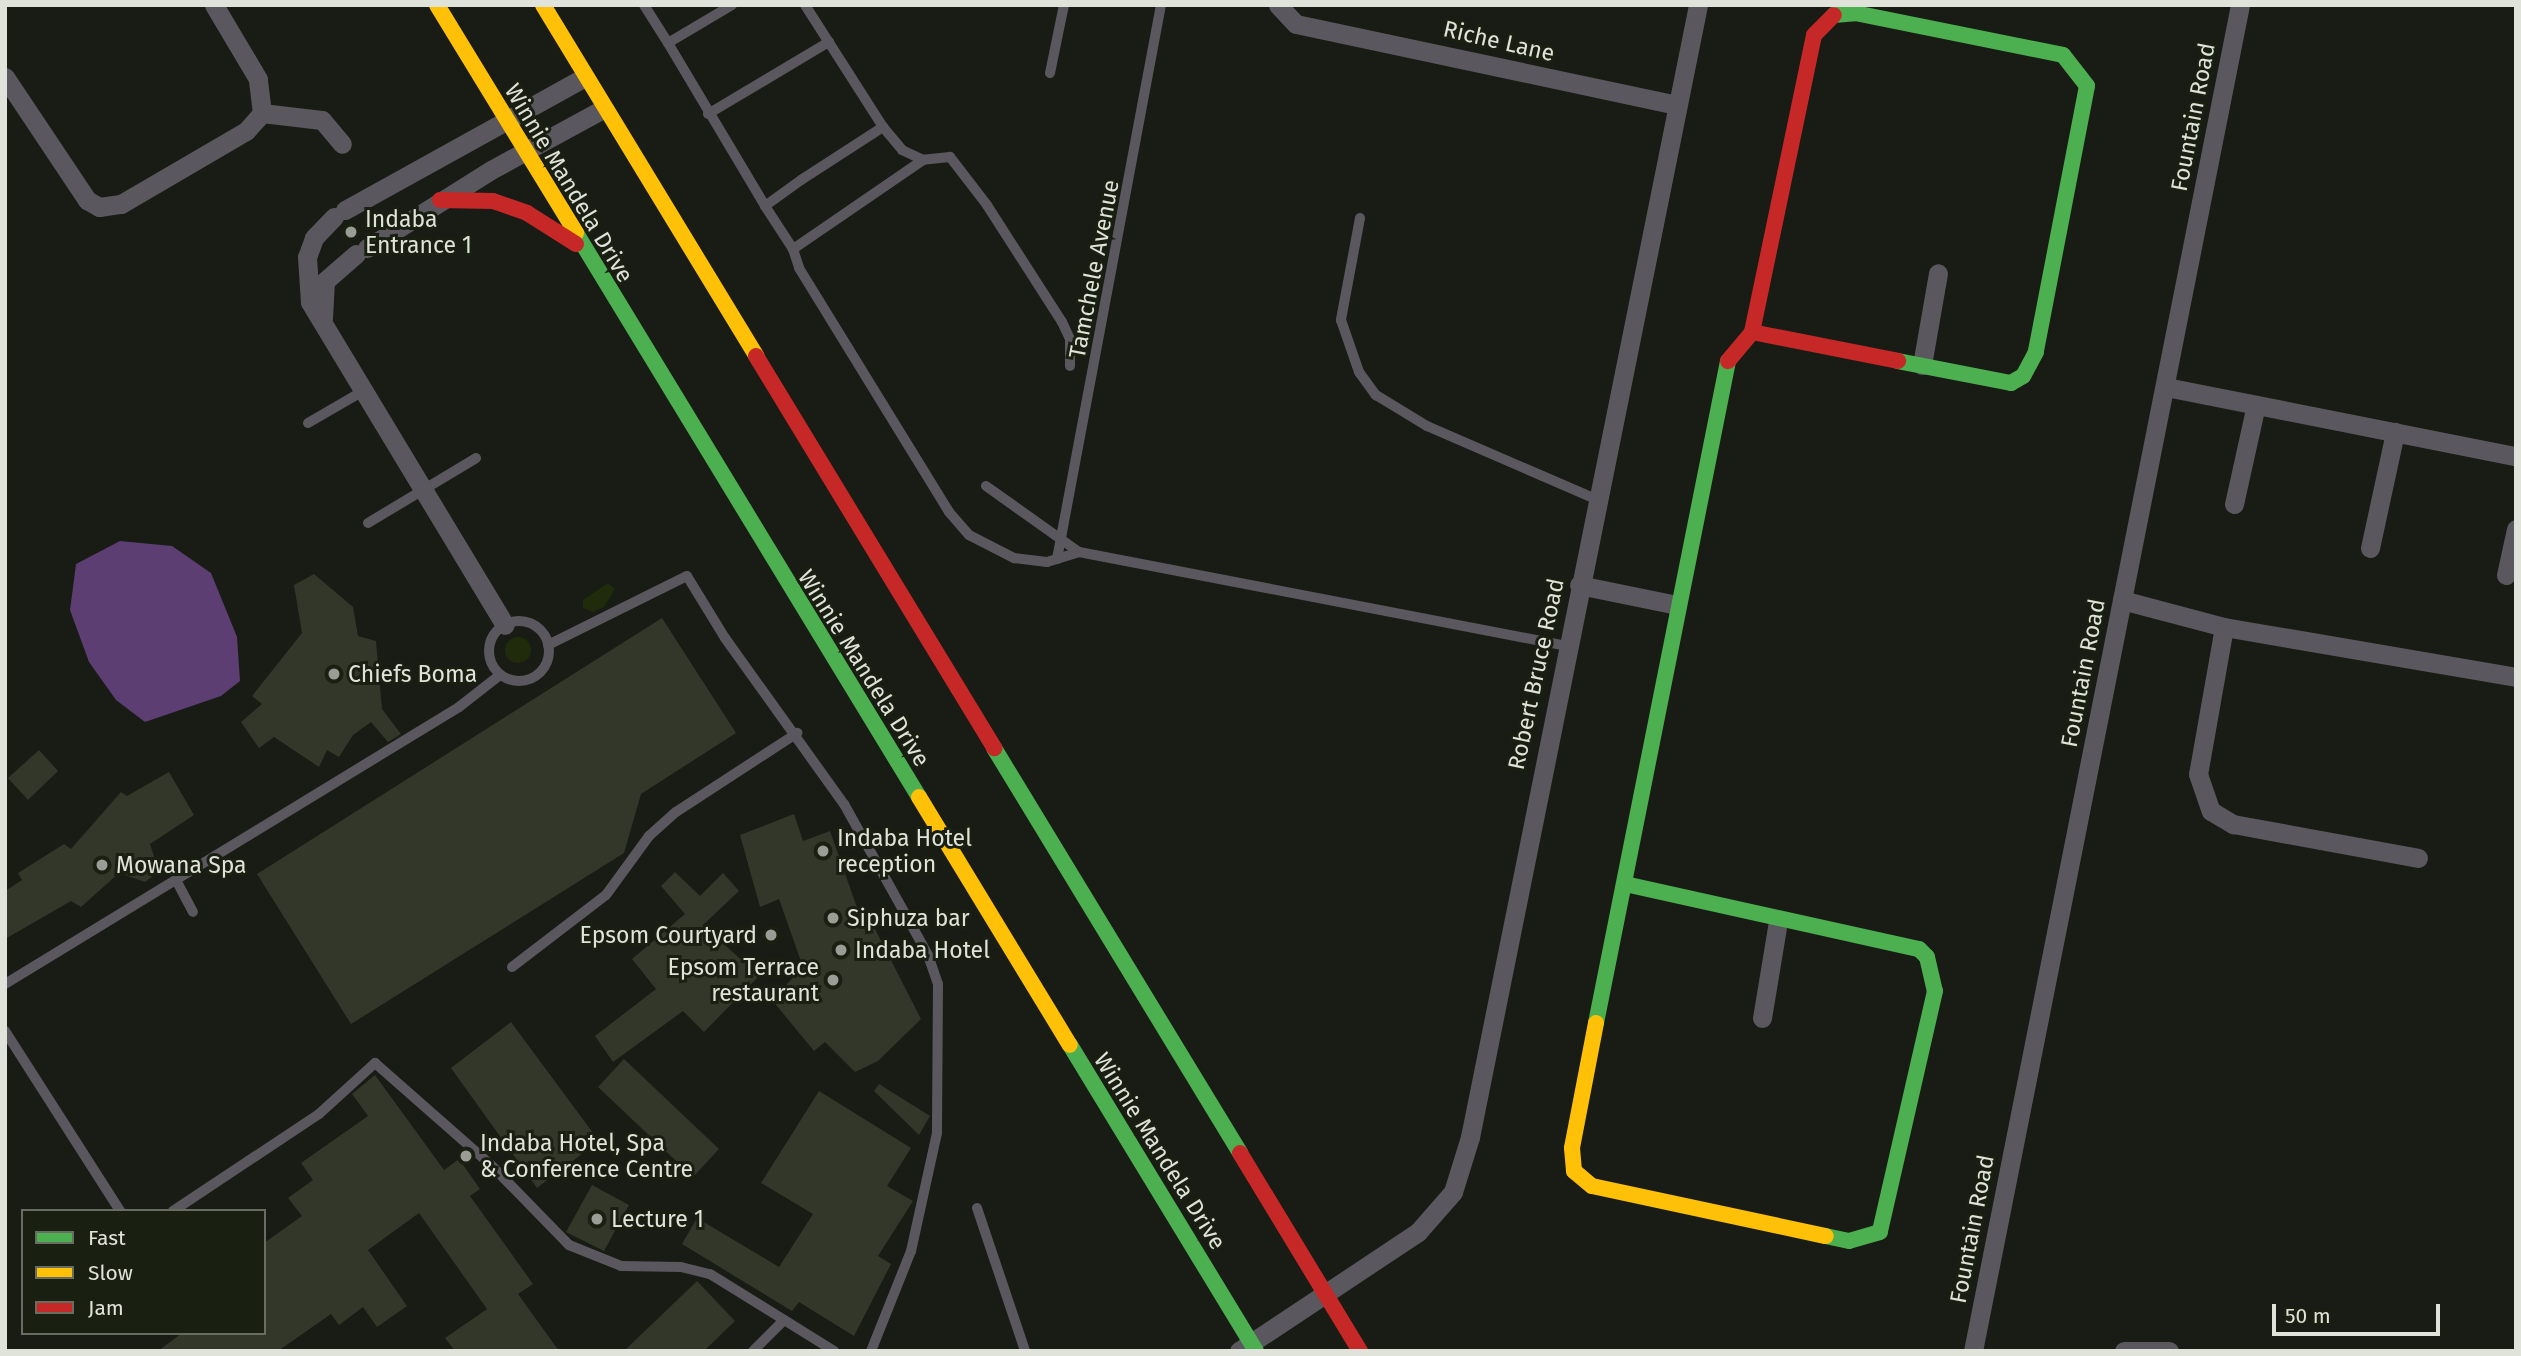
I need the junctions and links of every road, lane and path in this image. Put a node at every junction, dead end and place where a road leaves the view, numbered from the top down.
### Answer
1 (214, 5) edge
2 (437, 5) edge
3 (543, 5) edge
4 (644, 5) edge
5 (732, 5) edge
6 (805, 5) edge
7 (1064, 5) edge
8 (1161, 5) edge
9 (1278, 5) edge
10 (1698, 5) edge
11 (2240, 5) edge
12 (829, 42) junction
13 (667, 43) junction
14 (1051, 73) dead end
15 (5, 77) edge
16 (585, 77) junction
17 (1676, 104) junction
18 (603, 109) junction
19 (262, 113) junction
20 (708, 114) junction
21 (506, 122) junction
22 (883, 127) junction
23 (342, 144) dead end
24 (523, 151) junction
25 (923, 160) junction
26 (440, 200) junction
27 (765, 206) junction
28 (1360, 218) dead end
29 (581, 248) junction
30 (793, 249) junction
31 (1938, 273) dead end
32 (323, 318) junction
33 (1752, 332) junction
34 (1922, 365) junction
35 (1070, 366) dead end
36 (2166, 387) junction
37 (365, 390) junction
38 (2256, 405) junction
39 (308, 423) dead end
40 (2395, 432) junction
41 (2516, 456) edge
42 (476, 458) dead end
43 (986, 486) dead end
44 (424, 489) junction
45 (1598, 500) junction
46 (2234, 504) dead end
47 (368, 523) dead end
48 (2516, 529) edge
49 (1062, 540) junction
50 (2370, 548) dead end
51 (1079, 552) junction
52 (1057, 559) junction
53 (2507, 575) dead end
54 (1579, 585) junction
55 (2122, 600) junction
56 (1677, 605) junction
57 (505, 625) junction
58 (2224, 627) junction
59 (548, 645) junction
60 (1566, 646) junction
61 (500, 675) junction
62 (2516, 677) edge
63 (797, 733) junction
64 (2418, 858) dead end
65 (176, 880) junction
66 (1625, 884) junction
67 (193, 912) dead end
68 (1778, 921) junction
69 (512, 967) dead end
70 (5, 984) edge
71 (1762, 1018) dead end
72 (5, 1031) edge
73 (119, 1209) edge
74 (176, 1209) edge
75 (977, 1209) dead end
76 (1328, 1296) junction
77 (784, 1320) junction
78 (1249, 1348) edge
79 (752, 1351) edge
80 (834, 1351) edge
81 (871, 1351) edge
82 (1025, 1351) edge
83 (1360, 1351) edge
84 (1973, 1351) edge
85 (2124, 1351) edge
86 (2169, 1351) edge

1 - 19 street
2 - 21 main road, Winnie Mandela Drive
3 - 16 main road
4 - 13 lane
5 - 13 lane
6 - 12 lane
7 - 14 lane
8 - 49 lane, Tamchele Avenue
9 - 17 street, Riche Lane
10 - 17 street, Robert Bruce Road
11 - 36 street, Fountain Road
12 - 20 lane
12 - 22 lane
13 - 20 lane
15 - 19 street
16 - 18 main road
16 - 21 street
17 - 45 street, Robert Bruce Road
18 - 24 street
18 - 76 main road
19 - 23 street
20 - 27 lane
21 - 24 main road, Winnie Mandela Drive
21 - 32 street
22 - 25 lane
22 - 27 lane
24 - 26 street
24 - 29 main road, Winnie Mandela Drive
25 - 30 lane
25 - 35 lane
26 - 29 main road
26 - 32 street
27 - 30 lane
28 - 45 lane
29 - 78 main road, Winnie Mandela Drive
30 - 52 lane
31 - 34 street
32 - 37 street
33 - 34 main road
33 - 34 main road
33 - 56 main road
36 - 38 street
36 - 55 street, Fountain Road
37 - 39 lane
37 - 44 street
38 - 40 street
38 - 46 street
40 - 41 street
40 - 50 street
42 - 44 lane
43 - 49 lane
44 - 47 lane
44 - 57 street
45 - 54 street, Robert Bruce Road
48 - 53 street
49 - 51 lane
49 - 52 lane, Tamchele Avenue
51 - 52 lane
51 - 60 lane
54 - 56 street
54 - 60 street, Robert Bruce Road
55 - 58 street
55 - 84 street, Fountain Road
56 - 66 main road
57 - 59 lane
57 - 61 lane
58 - 62 street
58 - 64 street
59 - 61 lane
59 - 63 lane
60 - 76 street, Robert Bruce Road
61 - 65 lane
63 - 69 lane
63 - 81 lane
65 - 67 lane
65 - 70 lane
66 - 68 main road
66 - 68 main road
68 - 71 street
72 - 73 lane
74 - 77 lane
75 - 82 lane
76 - 78 street, Robert Bruce Road
76 - 83 main road
77 - 79 lane
77 - 80 lane
85 - 86 street

